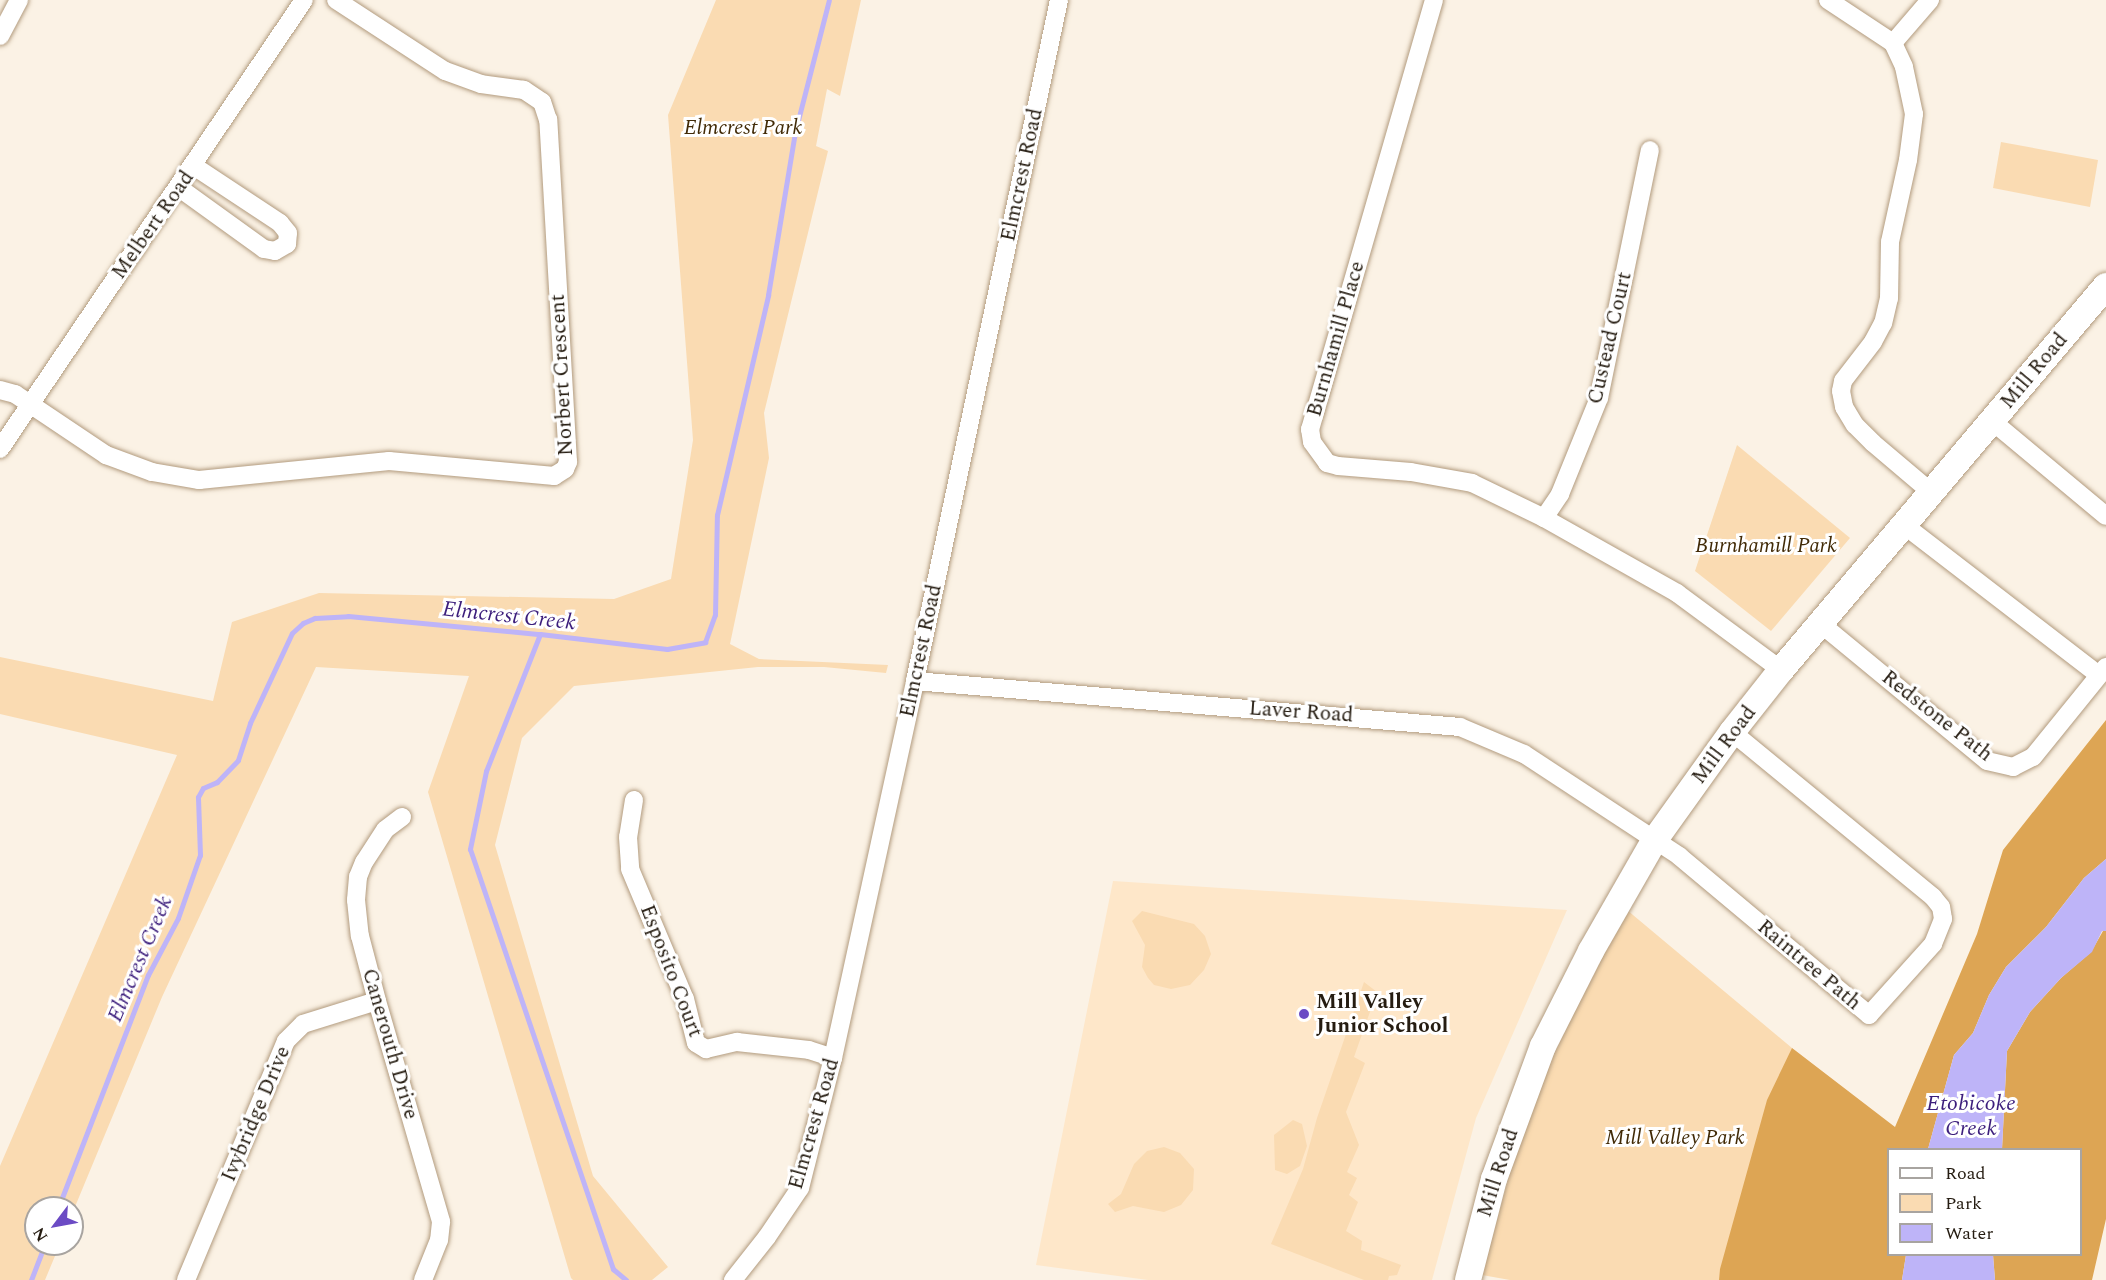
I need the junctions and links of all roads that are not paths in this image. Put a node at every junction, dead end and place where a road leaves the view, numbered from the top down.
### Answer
1 (20, 0) edge
2 (304, 0) edge
3 (336, 0) edge
4 (1059, 0) edge
5 (1434, 0) edge
6 (1828, 0) edge
7 (1930, 0) edge
8 (0, 36) edge
9 (1893, 43) junction
10 (1650, 150) dead end
11 (194, 166) junction
12 (178, 187) junction
13 (2106, 286) edge
14 (0, 390) edge
15 (30, 404) junction
16 (1992, 421) junction
17 (0, 449) edge
18 (1931, 492) junction
19 (2106, 516) edge
20 (1544, 518) junction
21 (1904, 525) junction
22 (1821, 624) junction
23 (1781, 670) junction
24 (2103, 671) edge
25 (915, 681) junction
26 (1732, 732) junction
27 (634, 800) dead end
28 (402, 817) dead end
29 (1654, 841) junction
30 (377, 1001) junction
31 (833, 1058) junction
32 (186, 1280) edge
33 (423, 1280) edge
34 (733, 1280) edge
35 (1468, 1280) edge

1 - 8 street
2 - 11 street, Melbert Road
3 - 15 street, Norbert Crescent
4 - 25 street, Elmcrest Road
5 - 20 street, Burnhamill Place
6 - 9 street
7 - 9 street
9 - 18 street
10 - 20 street, Custead Court
11 - 12 street, Melbert Road
11 - 12 street
12 - 15 street, Melbert Road
13 - 16 street, Mill Road
14 - 15 street
15 - 17 street, Melbert Road
16 - 18 street, Mill Road
16 - 19 street
18 - 21 street, Mill Road
20 - 23 street, Burnhamill Place
21 - 22 street, Mill Road
21 - 24 street, Redstone Path
22 - 23 street, Mill Road
22 - 24 street, Redstone Path
23 - 26 street, Mill Road
25 - 29 street, Laver Road
25 - 31 street, Elmcrest Road
26 - 29 street, Mill Road
26 - 29 street, Raintree Path
27 - 31 street, Esposito Court
28 - 30 street, Canerouth Drive
29 - 35 street, Mill Road
30 - 32 street, Ivybridge Drive
30 - 33 street, Canerouth Drive
31 - 34 street, Elmcrest Road

